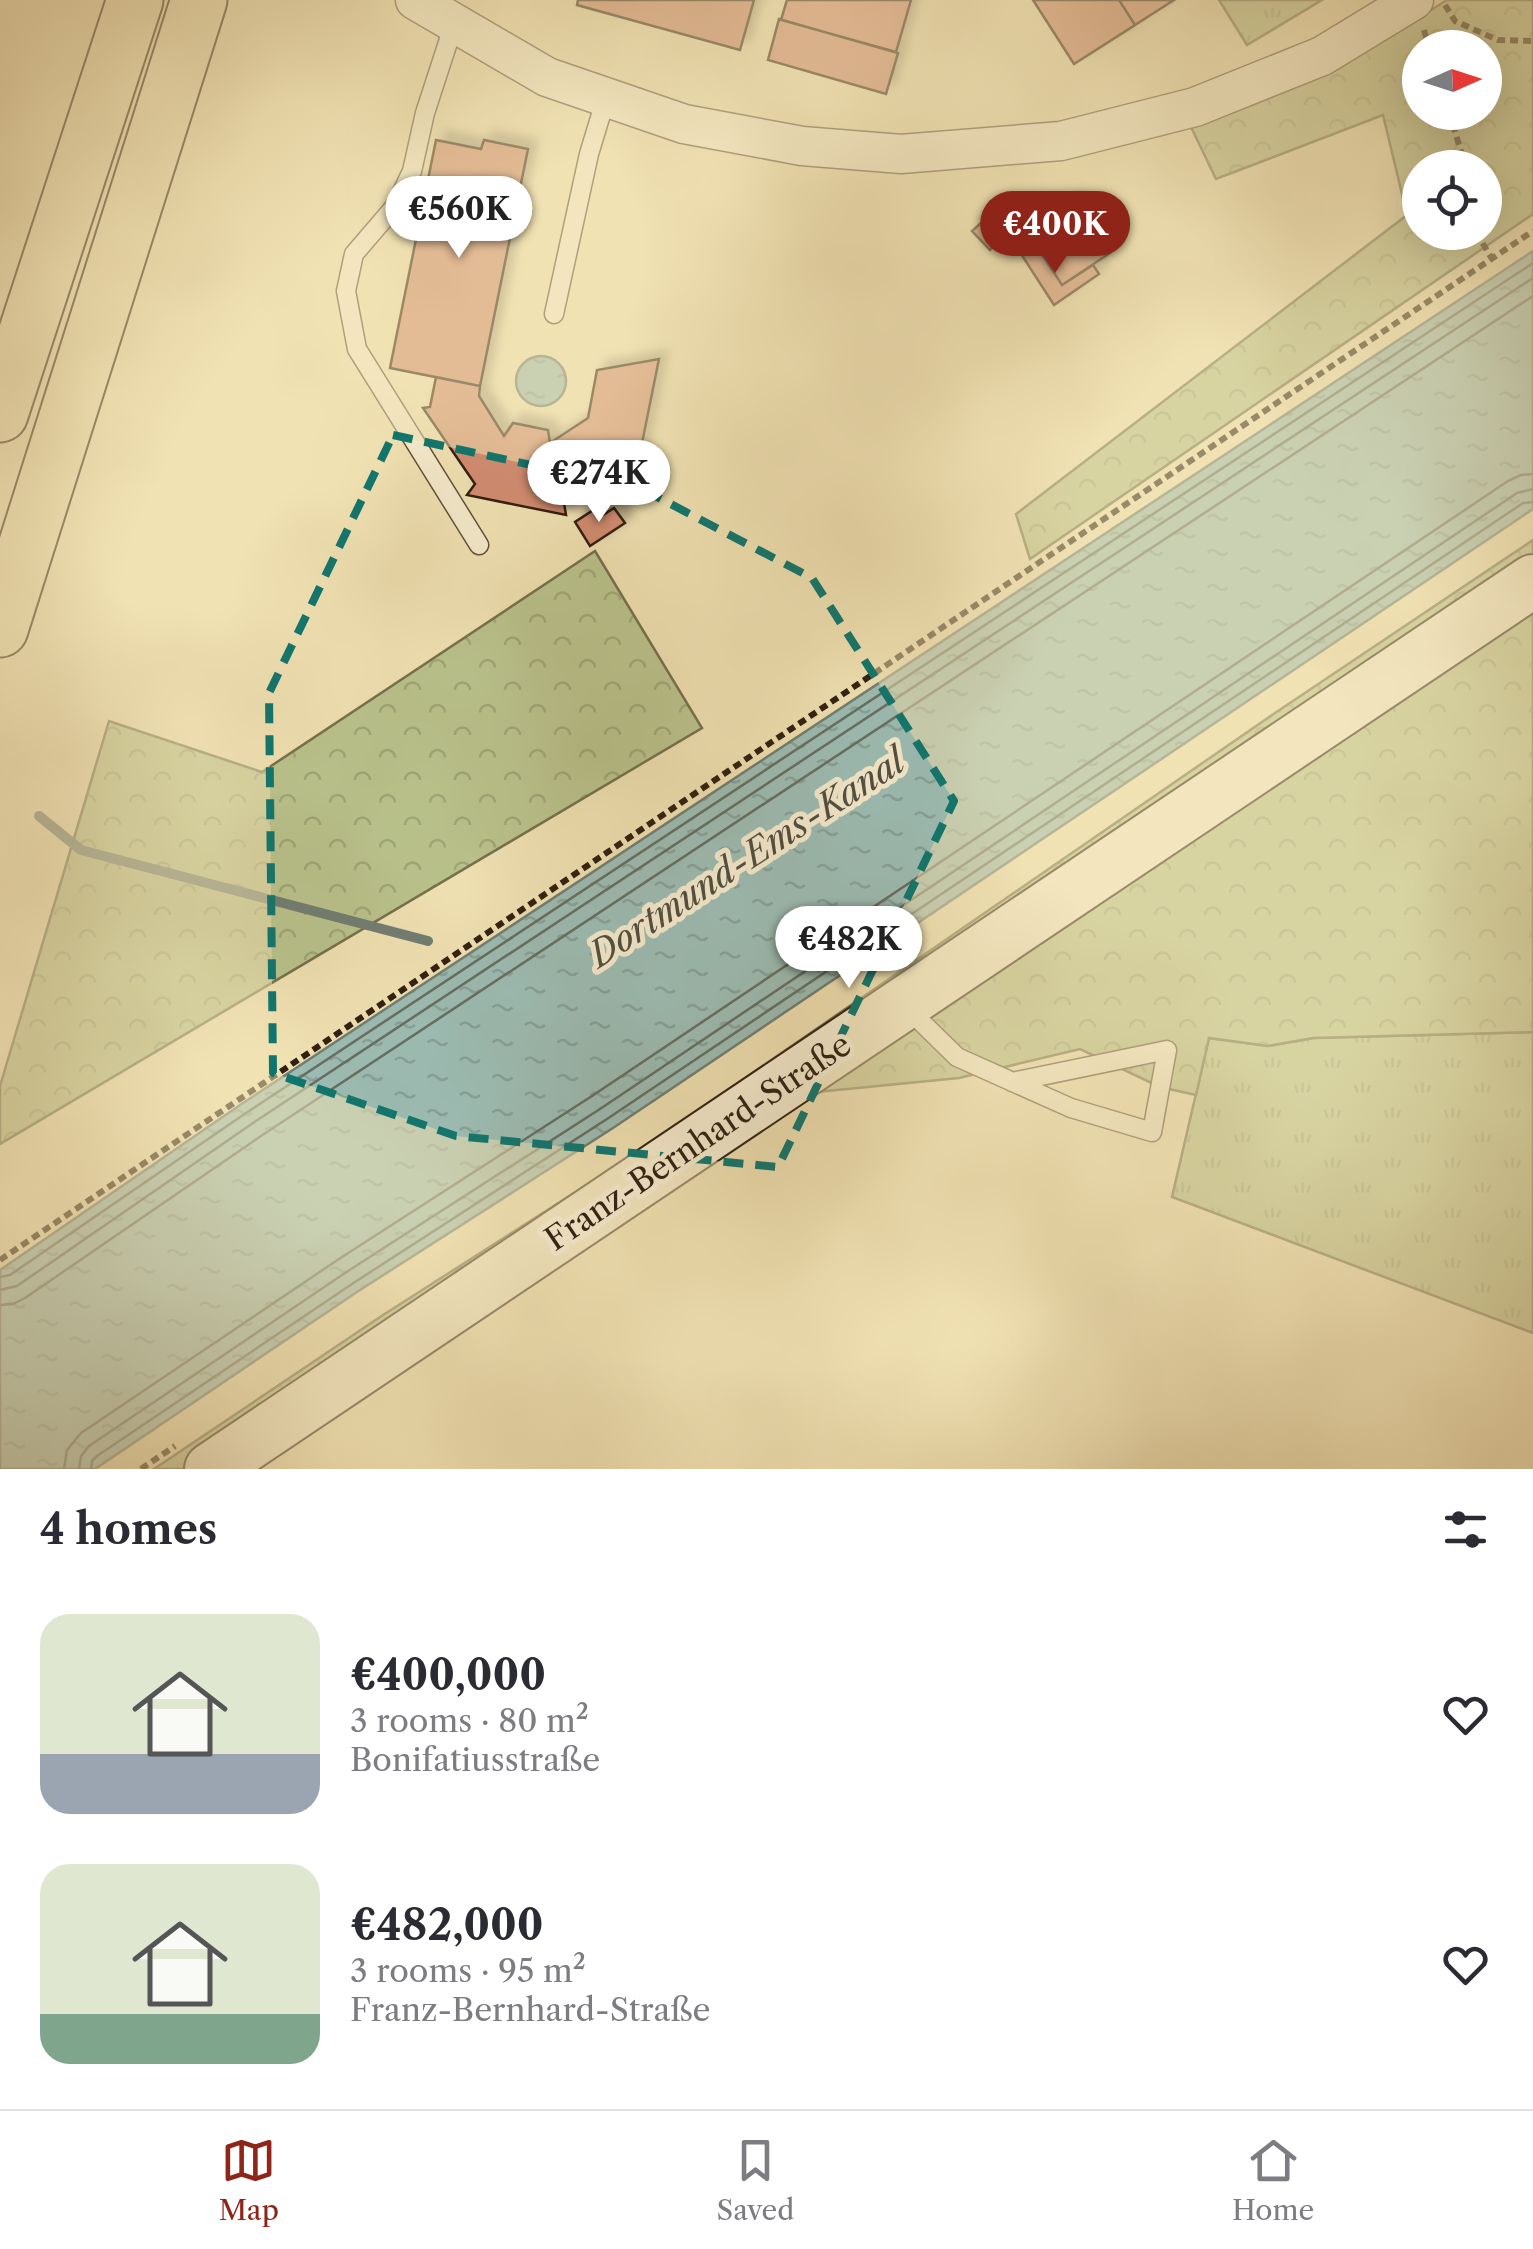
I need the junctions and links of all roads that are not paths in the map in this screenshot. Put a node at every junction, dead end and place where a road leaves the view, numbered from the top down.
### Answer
1 (135, 0) edge
2 (199, 0) edge
3 (415, 0) edge
4 (1414, 0) edge
5 (454, 24) junction
6 (606, 98) junction
7 (554, 314) dead end
8 (0, 414) edge
9 (479, 545) dead end
10 (1533, 581) edge
11 (0, 630) edge
12 (904, 1004) junction
13 (1012, 1082) junction
14 (211, 1469) edge

1 - 8 highway
2 - 11 highway
3 - 5 street
4 - 6 street
5 - 6 street
5 - 9 lane
6 - 7 lane
10 - 12 street, Franz-Bernhard-Straße
12 - 13 lane
12 - 14 street, Franz-Bernhard-Straße
13 - 13 lane

